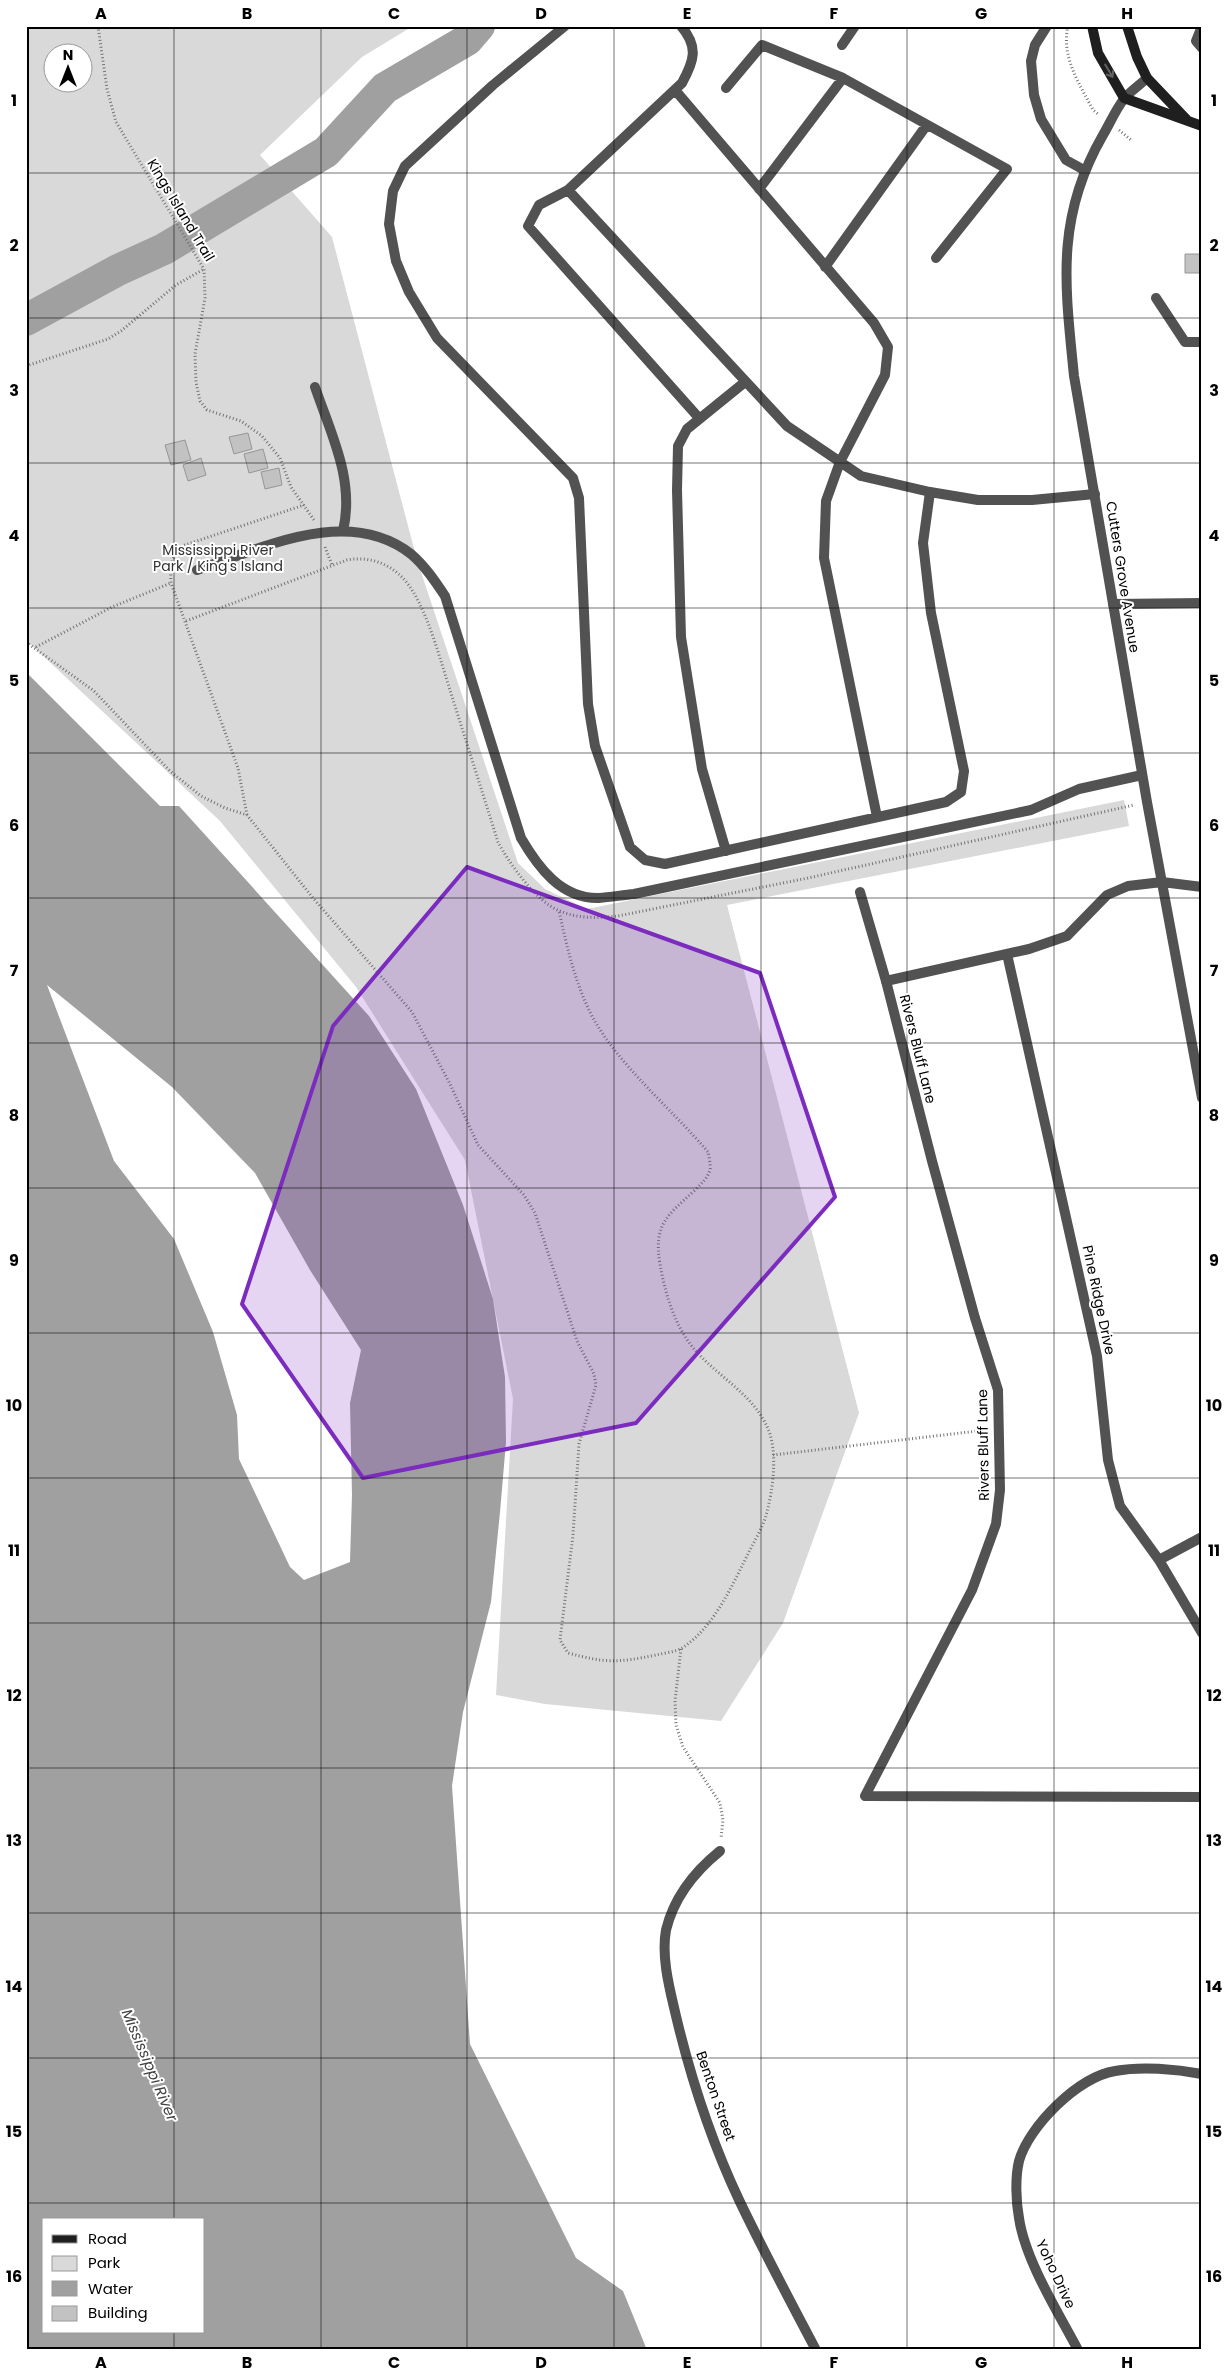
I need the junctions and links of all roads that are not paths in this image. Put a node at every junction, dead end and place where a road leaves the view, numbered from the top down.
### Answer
1 (565, 26) edge
2 (680, 26) edge
3 (855, 26) edge
4 (1047, 26) edge
5 (1092, 26) edge
6 (1126, 26) edge
7 (1202, 26) edge
8 (842, 45) dead end
9 (1202, 48) edge
10 (843, 78) junction
11 (1147, 78) junction
12 (726, 88) dead end
13 (675, 90) junction
14 (1124, 98) junction
15 (1189, 122) junction
16 (926, 126) junction
17 (1202, 126) edge
18 (1084, 170) junction
19 (760, 189) junction
20 (568, 190) junction
21 (936, 258) dead end
22 (825, 267) junction
23 (1156, 298) dead end
24 (1202, 342) edge
25 (745, 382) junction
26 (315, 387) dead end
27 (699, 418) junction
28 (840, 462) junction
29 (930, 492) junction
30 (1095, 494) junction
31 (343, 531) junction
32 (197, 570) dead end
33 (1202, 603) edge
34 (1113, 604) junction
35 (1142, 775) junction
36 (877, 817) junction
37 (726, 851) junction
38 (1162, 882) junction
39 (1202, 887) edge
40 (860, 892) dead end
41 (1007, 954) junction
42 (886, 981) junction
43 (1196, 1042) edge
44 (1202, 1098) edge
45 (1202, 1538) edge
46 (1159, 1560) junction
47 (1202, 1633) edge
48 (1202, 1797) edge
49 (720, 1851) road end
50 (1202, 2074) edge
51 (816, 2350) edge
52 (1078, 2350) edge

1 - 37 street
2 - 13 street
3 - 8 street
4 - 18 street
5 -> 14 main road
6 - 11 main road
7 - 9 street
10 - 12 street
10 - 16 street
10 - 19 street
11 - 14 street, Cutters Grove Avenue
11 - 15 main road
13 - 19 street
13 - 20 street
14 - 15 main road
14 - 18 street, Cutters Grove Avenue
15 - 17 main road
16 - 21 street
16 - 22 street
18 - 30 street, Cutters Grove Avenue
19 - 22 street
20 - 25 street
20 - 27 street
22 - 28 street
23 - 24 street
25 - 27 street
25 - 28 street
26 - 31 street
27 - 37 street
28 - 29 street
28 - 36 street
29 - 30 street
29 - 36 street
30 - 34 street, Cutters Grove Avenue
31 - 32 street
31 - 35 street
33 - 34 street
34 - 35 street, Cutters Grove Avenue
35 - 38 street, Cutters Grove Avenue
36 - 37 street
38 - 39 street, Rivers Bluff Lane
38 - 41 street, Rivers Bluff Lane
38 - 43 street, Cutters Grove Avenue
40 - 42 street
41 - 42 street, Rivers Bluff Lane
41 - 46 street, Pine Ridge Drive
42 - 48 street, Rivers Bluff Lane
43 - 44 street, Cutters Grove Avenue
45 - 46 street
46 - 47 street, Pine Ridge Drive
49 - 51 street, Benton Street
50 - 52 street, Yoho Drive

